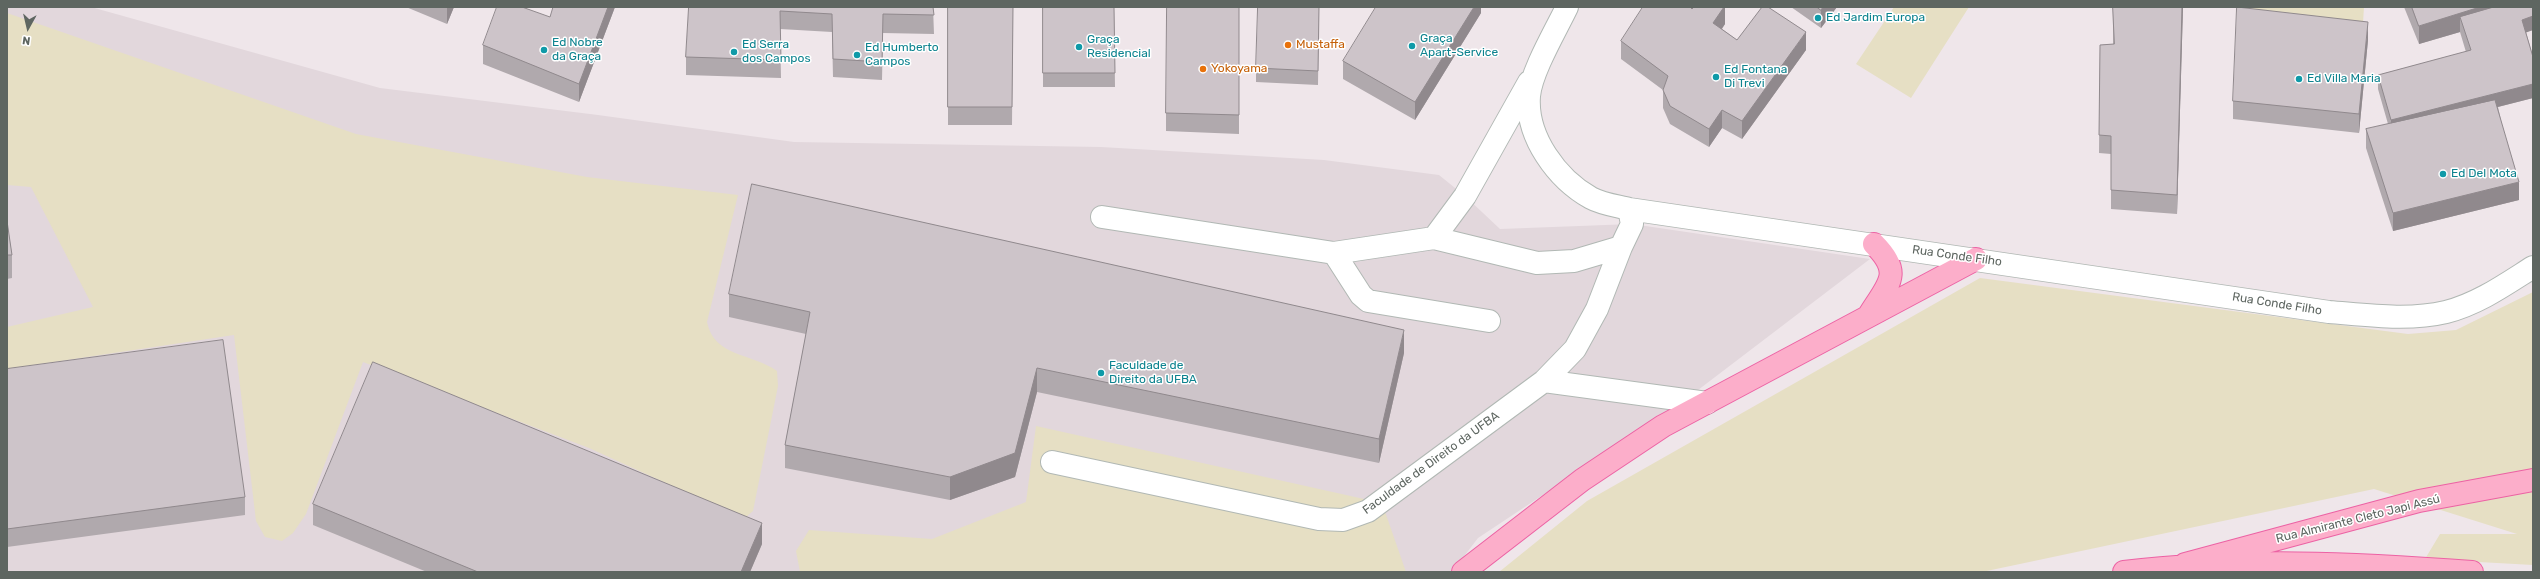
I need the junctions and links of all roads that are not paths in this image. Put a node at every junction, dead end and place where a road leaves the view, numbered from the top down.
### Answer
1 (1567, 7) edge
2 (1538, 67) junction
3 (1629, 209) junction
4 (1102, 217) dead end
5 (1434, 238) junction
6 (1874, 244) junction
7 (1621, 247) junction
8 (1334, 253) junction
9 (1976, 259) junction
10 (2533, 267) edge
11 (1869, 315) junction
12 (1489, 321) dead end
13 (1544, 381) junction
14 (1707, 403) junction
15 (1052, 462) dead end
16 (2533, 480) edge
17 (2185, 564) junction
18 (1463, 572) edge
19 (2124, 572) edge
20 (2472, 572) edge

1 - 2 street, Rua Conde Filho
2 - 3 street, Rua Conde Filho
2 - 5 street
3 - 6 street, Rua Conde Filho
3 - 7 street, Faculdade de Direito da UFBA
4 - 8 street
5 - 7 street
5 - 8 street
6 - 9 street, Rua Conde Filho
6 - 11 main road
7 - 13 street, Faculdade de Direito da UFBA
8 - 12 street
9 - 10 street, Rua Conde Filho
9 - 11 main road
11 - 14 main road
13 - 14 street
13 - 15 street, Faculdade de Direito da UFBA
14 - 18 main road
16 - 17 main road, Rua Almirante Cleto Japi Assú
17 - 19 main road
17 - 20 main road

